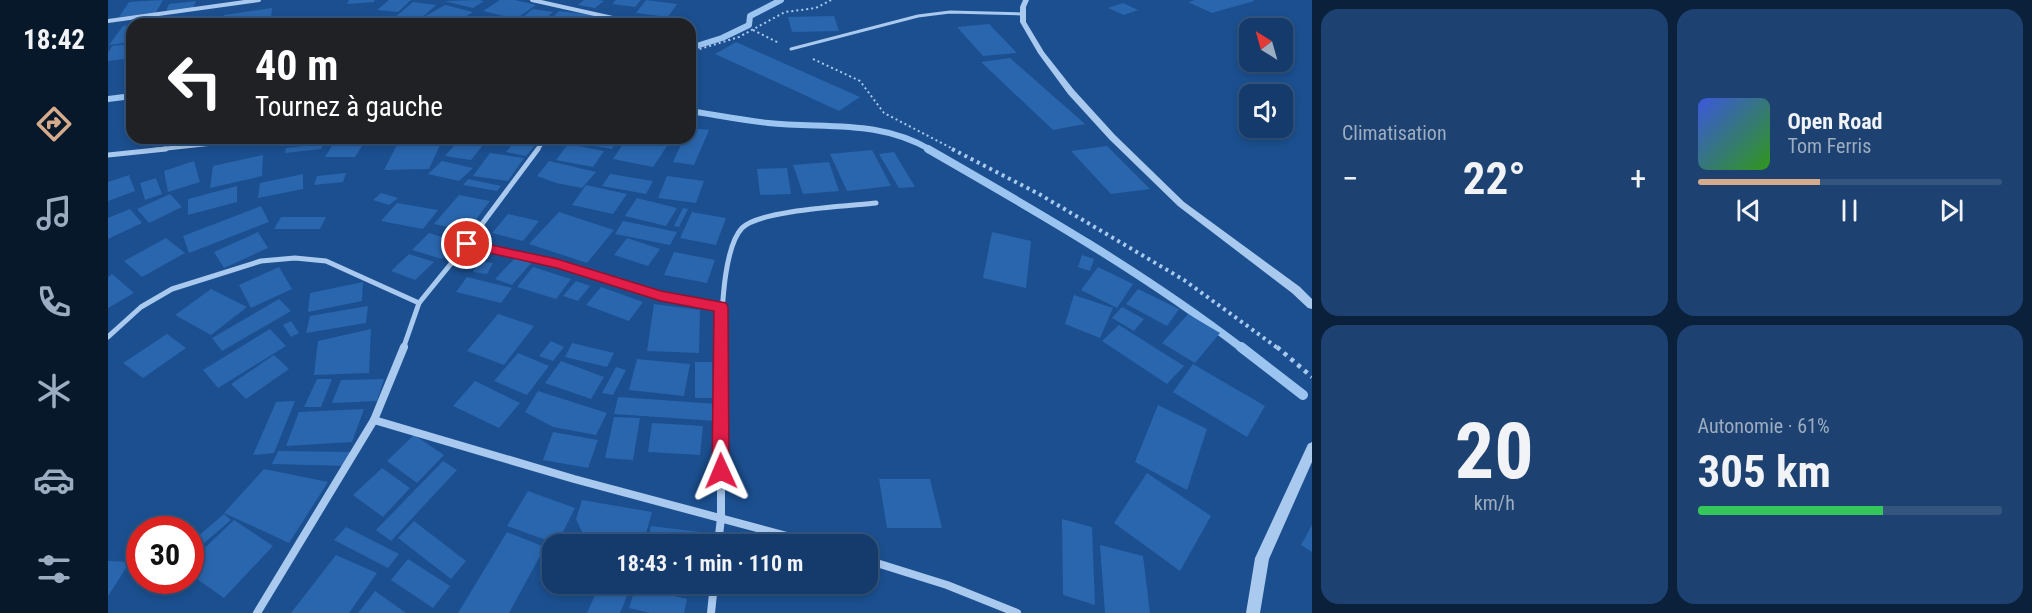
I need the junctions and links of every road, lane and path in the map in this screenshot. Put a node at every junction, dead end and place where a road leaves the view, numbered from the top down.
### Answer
1 (259, 0) edge
2 (532, 0) edge
3 (831, 0) edge
4 (1026, 0) edge
5 (1023, 14) junction
6 (126, 18) edge
7 (130, 18) edge
8 (613, 18) edge
9 (108, 21) edge
10 (753, 30) junction
11 (791, 49) junction
12 (696, 50) edge
13 (205, 144) edge
14 (542, 144) edge
15 (108, 154) edge
16 (876, 203) dead end
17 (467, 244) junction
18 (419, 303) junction
19 (1312, 305) edge
20 (721, 307) junction
21 (108, 337) edge
22 (1312, 377) edge
23 (374, 420) junction
24 (1312, 448) edge
25 (721, 518) junction
26 (719, 534) edge
27 (780, 534) edge
28 (878, 563) edge
29 (713, 594) edge
30 (257, 613) edge
31 (711, 613) edge
32 (1017, 613) edge
33 (1253, 613) edge

1 - 7 street
2 - 8 street
3 - 10 path
4 - 5 street
5 - 11 lane
5 - 19 street
6 - 9 street
10 - 11 path
10 - 12 path
11 - 22 path
13 - 15 street
14 - 17 street
16 - 20 street
17 - 18 street
17 - 20 street
18 - 21 street
18 - 23 street
20 - 25 street
23 - 25 street
23 - 30 street
24 - 33 street
25 - 26 street
25 - 27 street
28 - 32 street
29 - 31 street

